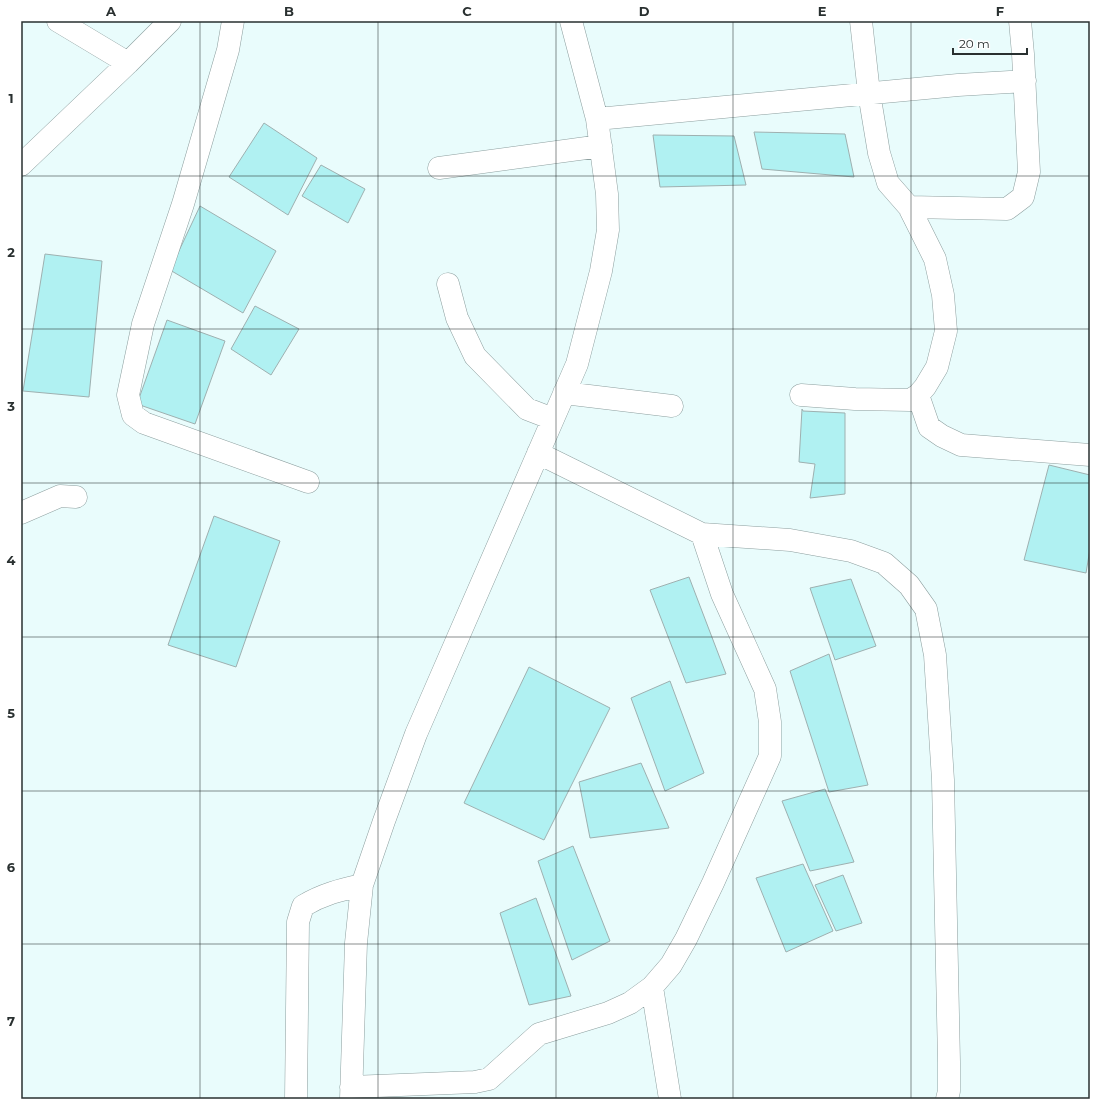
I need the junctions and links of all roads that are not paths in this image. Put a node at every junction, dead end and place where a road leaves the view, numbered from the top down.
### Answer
1 (58, 21) edge
2 (170, 21) edge
3 (233, 21) edge
4 (571, 21) edge
5 (861, 21) edge
6 (1020, 21) edge
7 (128, 63) junction
8 (1025, 81) junction
9 (869, 93) junction
10 (597, 120) junction
11 (600, 146) junction
12 (21, 165) edge
13 (439, 168) dead end
14 (909, 207) junction
15 (448, 284) dead end
16 (564, 393) junction
17 (801, 395) dead end
18 (918, 395) junction
19 (672, 406) dead end
20 (553, 419) junction
21 (538, 453) junction
22 (1090, 456) edge
23 (308, 482) dead end
24 (76, 497) dead end
25 (21, 513) edge
26 (702, 534) junction
27 (362, 885) junction
28 (652, 987) junction
29 (351, 1093) edge
30 (296, 1099) edge
31 (670, 1099) edge
32 (947, 1099) edge

1 - 7 street
2 - 7 street
3 - 23 street
4 - 10 street
5 - 9 street
6 - 8 street
7 - 12 street
8 - 9 street
8 - 14 street
9 - 10 street
9 - 14 street
10 - 11 street
11 - 13 street
11 - 16 street
14 - 18 street
15 - 20 street
16 - 19 street
16 - 20 street
17 - 18 street
18 - 22 street
20 - 21 street
21 - 26 street
21 - 27 street
24 - 25 street
26 - 28 street
26 - 32 street
27 - 29 street
27 - 30 street
28 - 29 street
28 - 31 street

